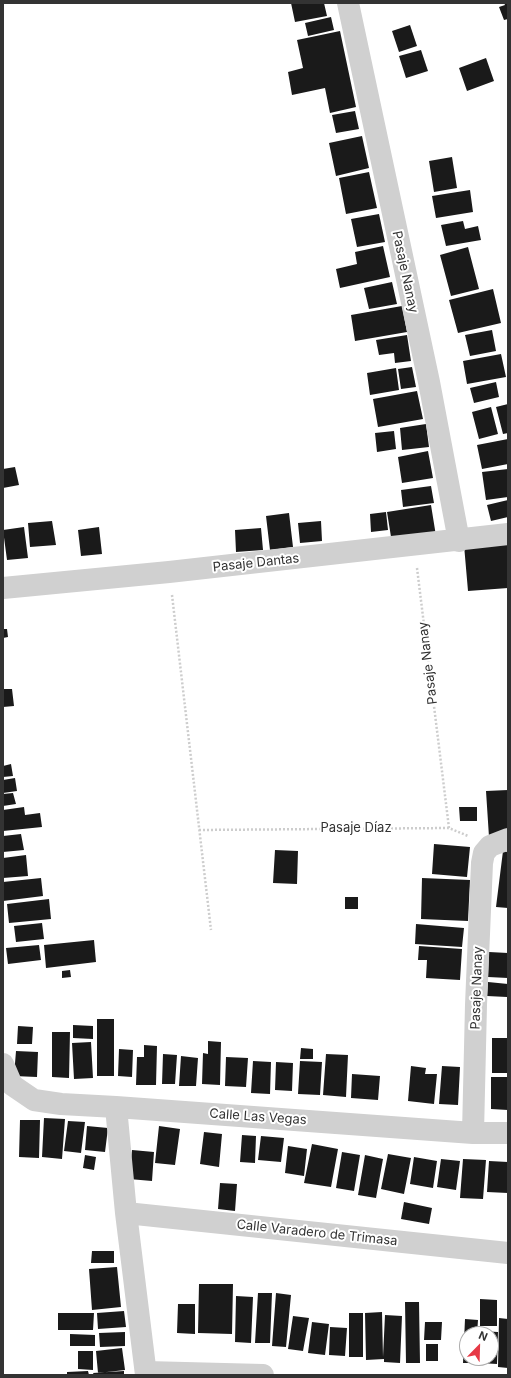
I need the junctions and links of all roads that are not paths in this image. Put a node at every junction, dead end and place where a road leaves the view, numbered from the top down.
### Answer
1 (348, 3) edge
2 (508, 534) edge
3 (459, 541) junction
4 (3, 588) edge
5 (499, 842) edge
6 (3, 1064) edge
7 (116, 1106) junction
8 (473, 1133) junction
9 (508, 1133) edge
10 (126, 1213) junction
11 (508, 1253) edge
12 (146, 1374) edge
13 (263, 1375) edge

1 - 3 street, Pasaje Nanay
2 - 3 street, Pasaje Dantas
3 - 4 street, Pasaje Dantas
5 - 8 street, Pasaje Nanay
6 - 7 street, Calle Las Vegas
7 - 8 street, Calle Las Vegas
7 - 10 street
8 - 9 street, Calle Las Vegas
10 - 11 street, Calle Varadero de Trimasa
10 - 12 street
12 - 13 street

